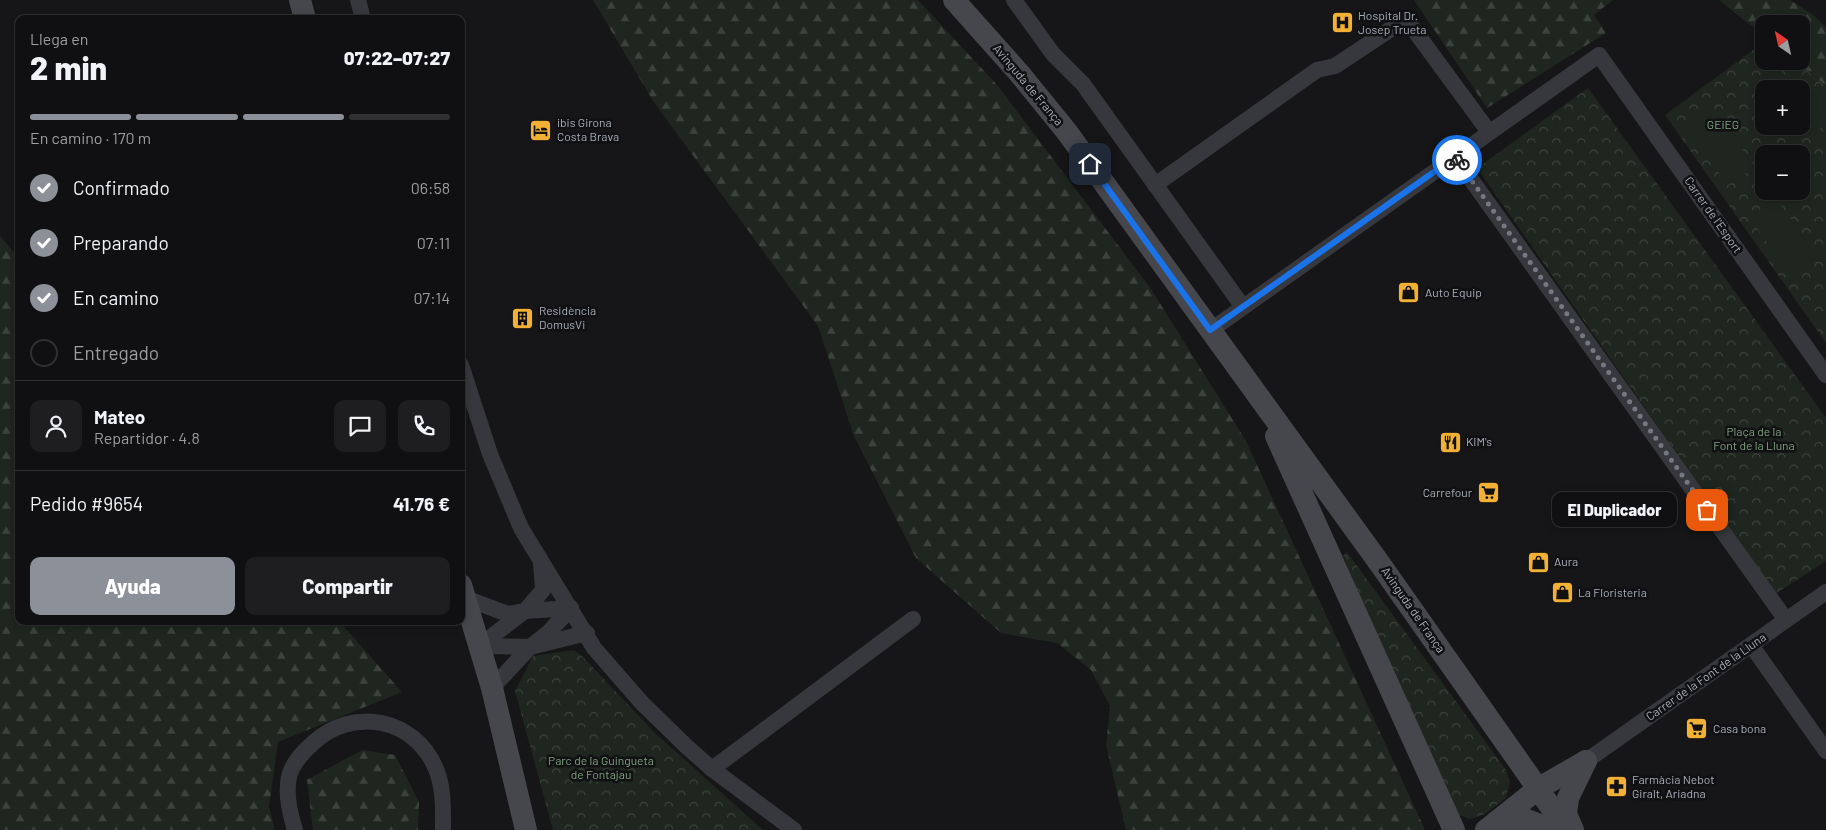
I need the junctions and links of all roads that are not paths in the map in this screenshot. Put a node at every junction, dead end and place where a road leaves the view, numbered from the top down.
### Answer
1 (300, 0) edge
2 (358, 0) edge
3 (954, 0) edge
4 (1014, 0) edge
5 (304, 15) edge
6 (362, 15) edge
7 (1489, 132) junction
8 (1455, 157) junction
9 (1155, 185) junction
10 (1243, 307) junction
11 (1210, 330) junction
12 (1826, 375) edge
13 (465, 377) edge
14 (1256, 392) junction
15 (541, 560) junction
16 (1826, 592) edge
17 (465, 593) edge
18 (465, 599) edge
19 (571, 608) junction
20 (525, 611) junction
21 (913, 619) dead end
22 (1786, 620) junction
23 (587, 633) junction
24 (1751, 645) junction
25 (479, 646) junction
26 (530, 647) junction
27 (492, 688) junction
28 (1826, 751) edge
29 (1586, 761) junction
30 (712, 769) junction
31 (1539, 788) junction
32 (1491, 826) edge
33 (295, 830) edge
34 (443, 830) edge
35 (526, 830) edge
36 (794, 830) edge
37 (1454, 830) edge
38 (1552, 830) edge
39 (1567, 830) edge
40 (1573, 830) edge

1 - 5 main road
2 - 6 street
3 - 11 main road, Avinguda de França
4 - 9 street
7 - 8 street
7 - 9 street
7 - 12 street, Carrer de l'Esport
8 - 10 street
8 - 22 street
9 - 10 street
10 - 11 street
11 - 14 main road, Avinguda de França
13 - 15 street
14 - 31 main road, Avinguda de França
14 - 37 main road, Avinguda de França
15 - 19 street
15 - 20 street
16 - 22 street, Carrer de la Font de la Lluna
17 - 20 street
18 - 25 main road
19 - 20 street
19 - 23 street
19 - 26 street
20 - 25 street
21 - 30 street
22 - 24 street, Carrer de la Font de la Lluna
23 - 26 street
23 - 30 street
24 - 28 street
24 - 29 street, Carrer de la Font de la Lluna
25 - 26 street
25 - 27 main road
26 - 27 street
27 - 35 main road
29 - 31 main road
29 - 40 main road
30 - 36 street
31 - 32 main road
31 - 39 main road, Avinguda de França
32 - 38 main road
33 - 34 street

